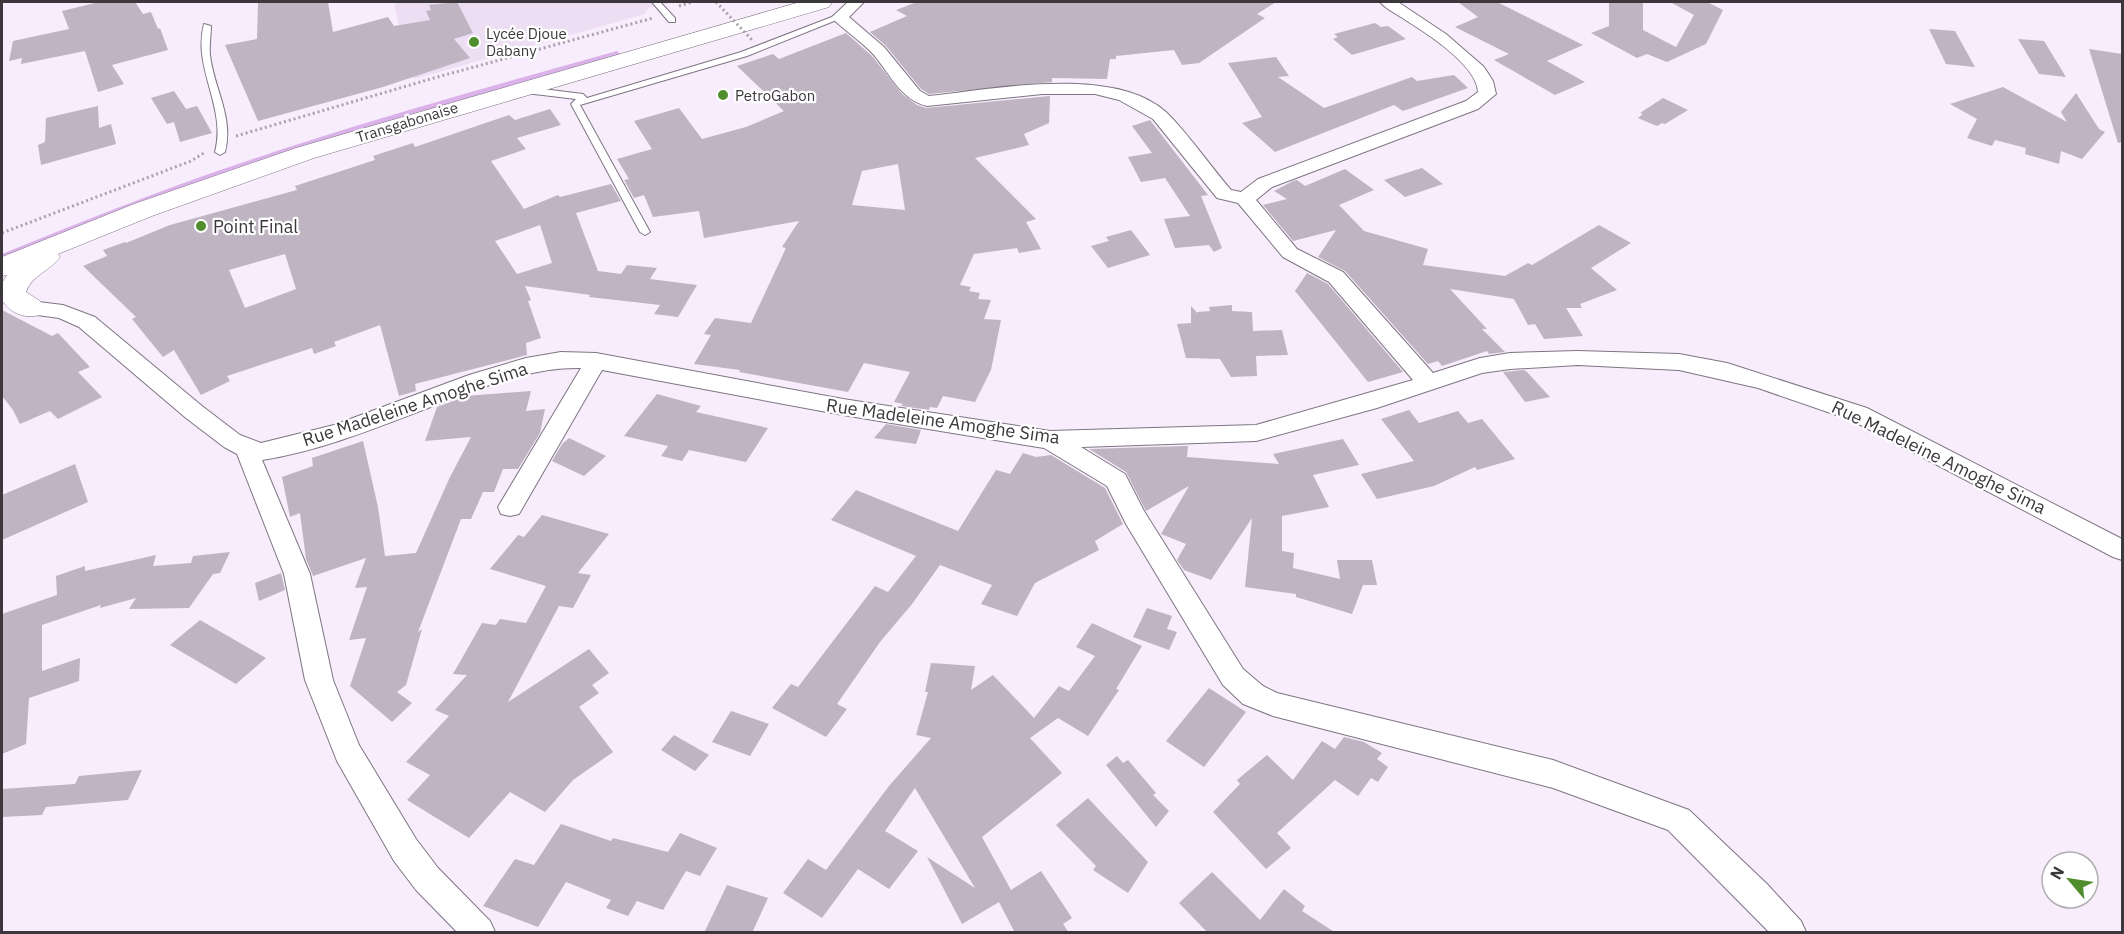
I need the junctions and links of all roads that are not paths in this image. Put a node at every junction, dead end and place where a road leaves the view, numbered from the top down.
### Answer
1 (656, 2) edge
2 (773, 2) edge
3 (821, 2) edge
4 (857, 2) edge
5 (1388, 2) edge
6 (840, 17) junction
7 (672, 20) dead end
8 (207, 26) dead end
9 (519, 89) junction
10 (575, 104) junction
11 (220, 152) dead end
12 (1245, 199) junction
13 (645, 232) dead end
14 (81, 234) junction
15 (2, 248) edge
16 (2, 267) edge
17 (2, 308) edge
18 (30, 308) junction
19 (596, 361) junction
20 (1428, 382) junction
21 (1050, 440) junction
22 (247, 449) junction
23 (510, 507) dead end
24 (2122, 550) edge
25 (479, 933) edge
26 (1790, 933) edge

1 - 7 lane
2 - 15 highway, Transgabonaise
3 - 9 highway, Transgabonaise
4 - 6 street
5 - 12 street
6 - 10 lane
6 - 12 street
8 - 11 lane
9 - 10 lane
9 - 14 highway, Transgabonaise
10 - 13 lane
12 - 20 street
14 - 16 highway, Transgabonaise
14 - 18 highway
17 - 18 highway
18 - 22 street
19 - 21 street, Rue Madeleine Amoghe Sima
19 - 22 street, Rue Madeleine Amoghe Sima
19 - 23 street
20 - 21 street, Rue Madeleine Amoghe Sima
20 - 24 street, Rue Madeleine Amoghe Sima
21 - 26 street
22 - 25 street

